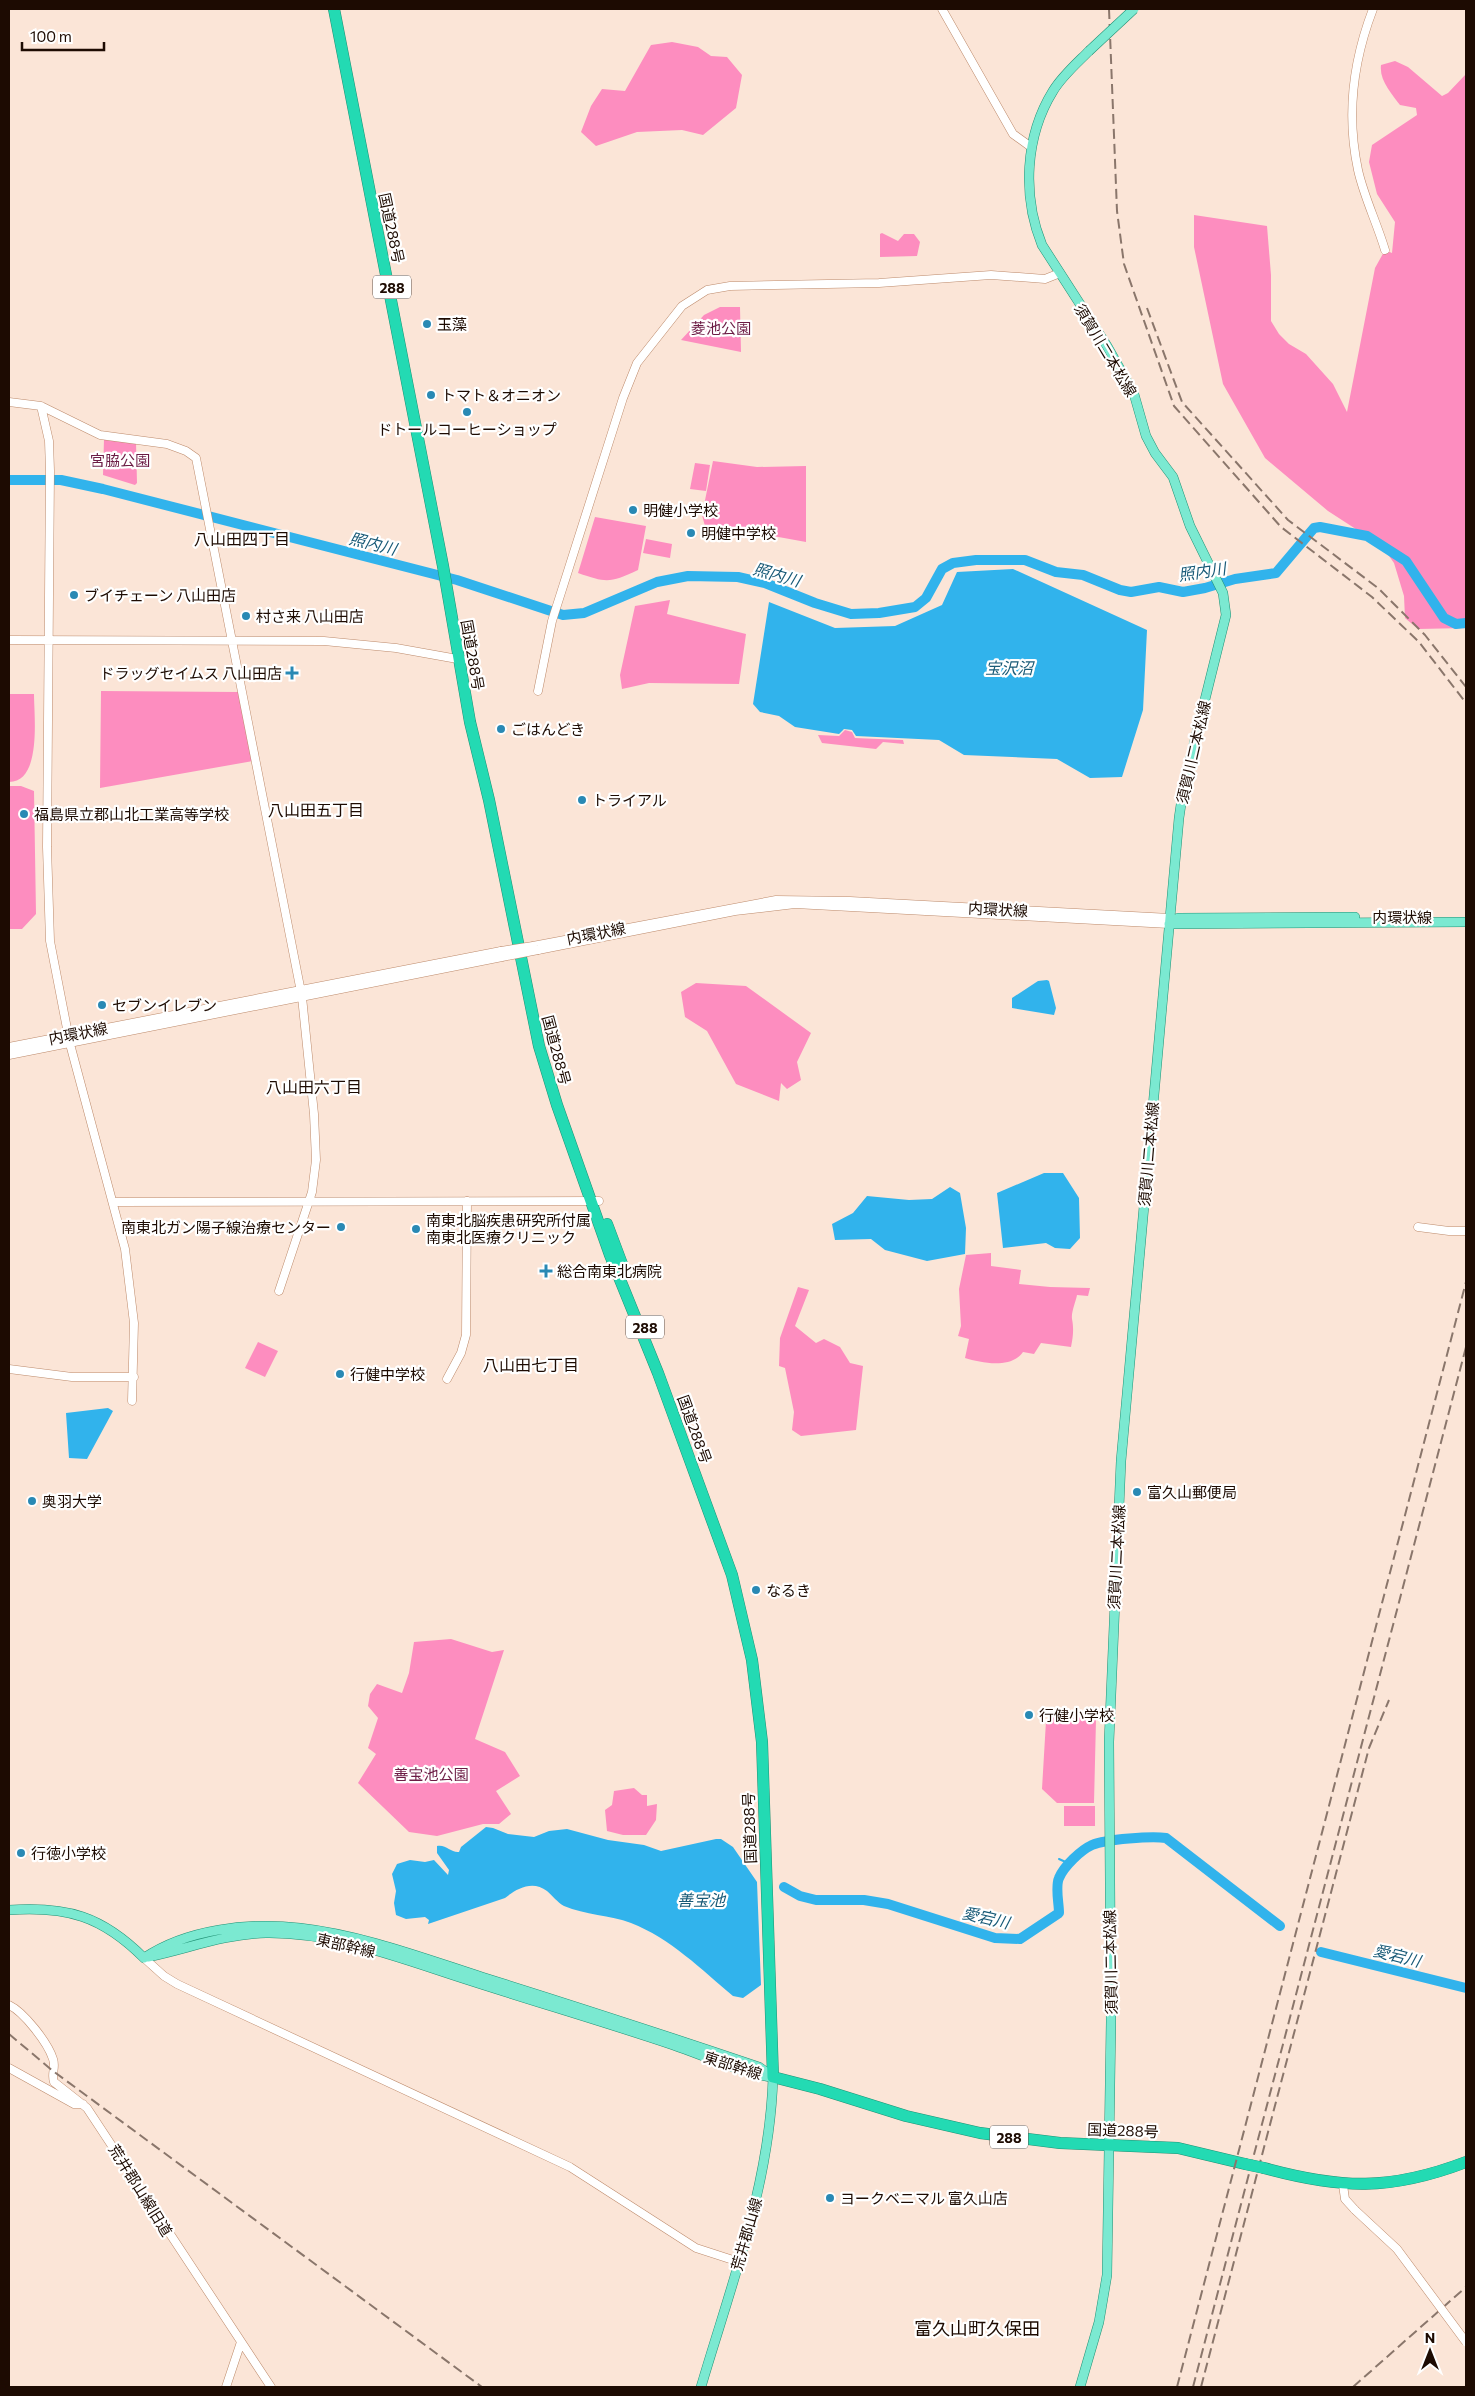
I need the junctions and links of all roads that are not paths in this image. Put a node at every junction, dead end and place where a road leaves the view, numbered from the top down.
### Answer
1 (335, 9) edge
2 (942, 9) edge
3 (1134, 9) edge
4 (1373, 9) edge
5 (1031, 147) junction
6 (1385, 250) dead end
7 (1060, 273) junction
8 (9, 402) edge
9 (41, 406) junction
10 (9, 640) edge
11 (49, 641) junction
12 (233, 641) junction
13 (461, 659) junction
14 (538, 691) dead end
15 (1466, 917) edge
16 (1169, 921) junction
17 (1466, 922) edge
18 (301, 993) junction
19 (68, 1035) junction
20 (70, 1044) junction
21 (9, 1047) edge
22 (9, 1055) edge
23 (310, 1201) junction
24 (467, 1201) junction
25 (595, 1201) junction
26 (114, 1202) junction
27 (1418, 1227) dead end
28 (1466, 1231) edge
29 (279, 1291) dead end
30 (9, 1369) edge
31 (134, 1378) junction
32 (447, 1378) dead end
33 (132, 1401) dead end
34 (9, 1910) edge
35 (144, 1958) junction
36 (9, 2005) edge
37 (9, 2068) edge
38 (776, 2078) junction
39 (83, 2104) junction
40 (1108, 2144) junction
41 (1466, 2162) edge
42 (1343, 2185) junction
43 (734, 2260) dead end
44 (241, 2342) junction
45 (1466, 2342) edge
46 (226, 2387) edge
47 (270, 2387) edge
48 (701, 2387) edge
49 (706, 2387) edge
50 (1080, 2387) edge

1 - 13 highway, 国道288号 / 288
2 - 5 street
3 - 5 main road, 須賀川二本松線, bridge
4 - 6 street
5 - 7 main road, 須賀川二本松線
7 - 14 street
7 - 16 main road, 須賀川二本松線
8 - 9 street
9 - 11 street
9 - 12 street
10 - 11 street
11 - 12 street
11 - 19 street
12 - 13 street
12 - 18 street
13 - 25 highway, 国道288号 / 288
15 - 16 main road, 内環状線
16 - 17 main road, 内環状線
16 - 18 street, 内環状線, bridge
16 - 40 main road, 須賀川二本松線
18 - 19 street, 内環状線
18 - 20 street
18 - 23 street
19 - 20 street
19 - 21 street, 内環状線
20 - 22 street
20 - 26 street
23 - 24 street
23 - 26 street
23 - 29 street
24 - 25 street
24 - 32 street
25 - 38 highway, 国道288号 / 288
26 - 31 street
27 - 28 street
30 - 31 street
31 - 33 street
34 - 35 main road
35 - 38 main road, 東部幹線
35 - 43 street
36 - 39 street, 荒井郡山線旧道
37 - 39 street
38 - 40 highway, 国道288号 / 288
38 - 48 main road, 荒井郡山線
38 - 49 main road, 荒井郡山線
39 - 44 street, 荒井郡山線旧道
40 - 42 highway, 国道288号 / 288, bridge
40 - 50 main road, 須賀川二本松線
41 - 42 highway, 国道288号 / 288
42 - 45 street, bridge
44 - 46 street
44 - 47 street, 荒井郡山線旧道

